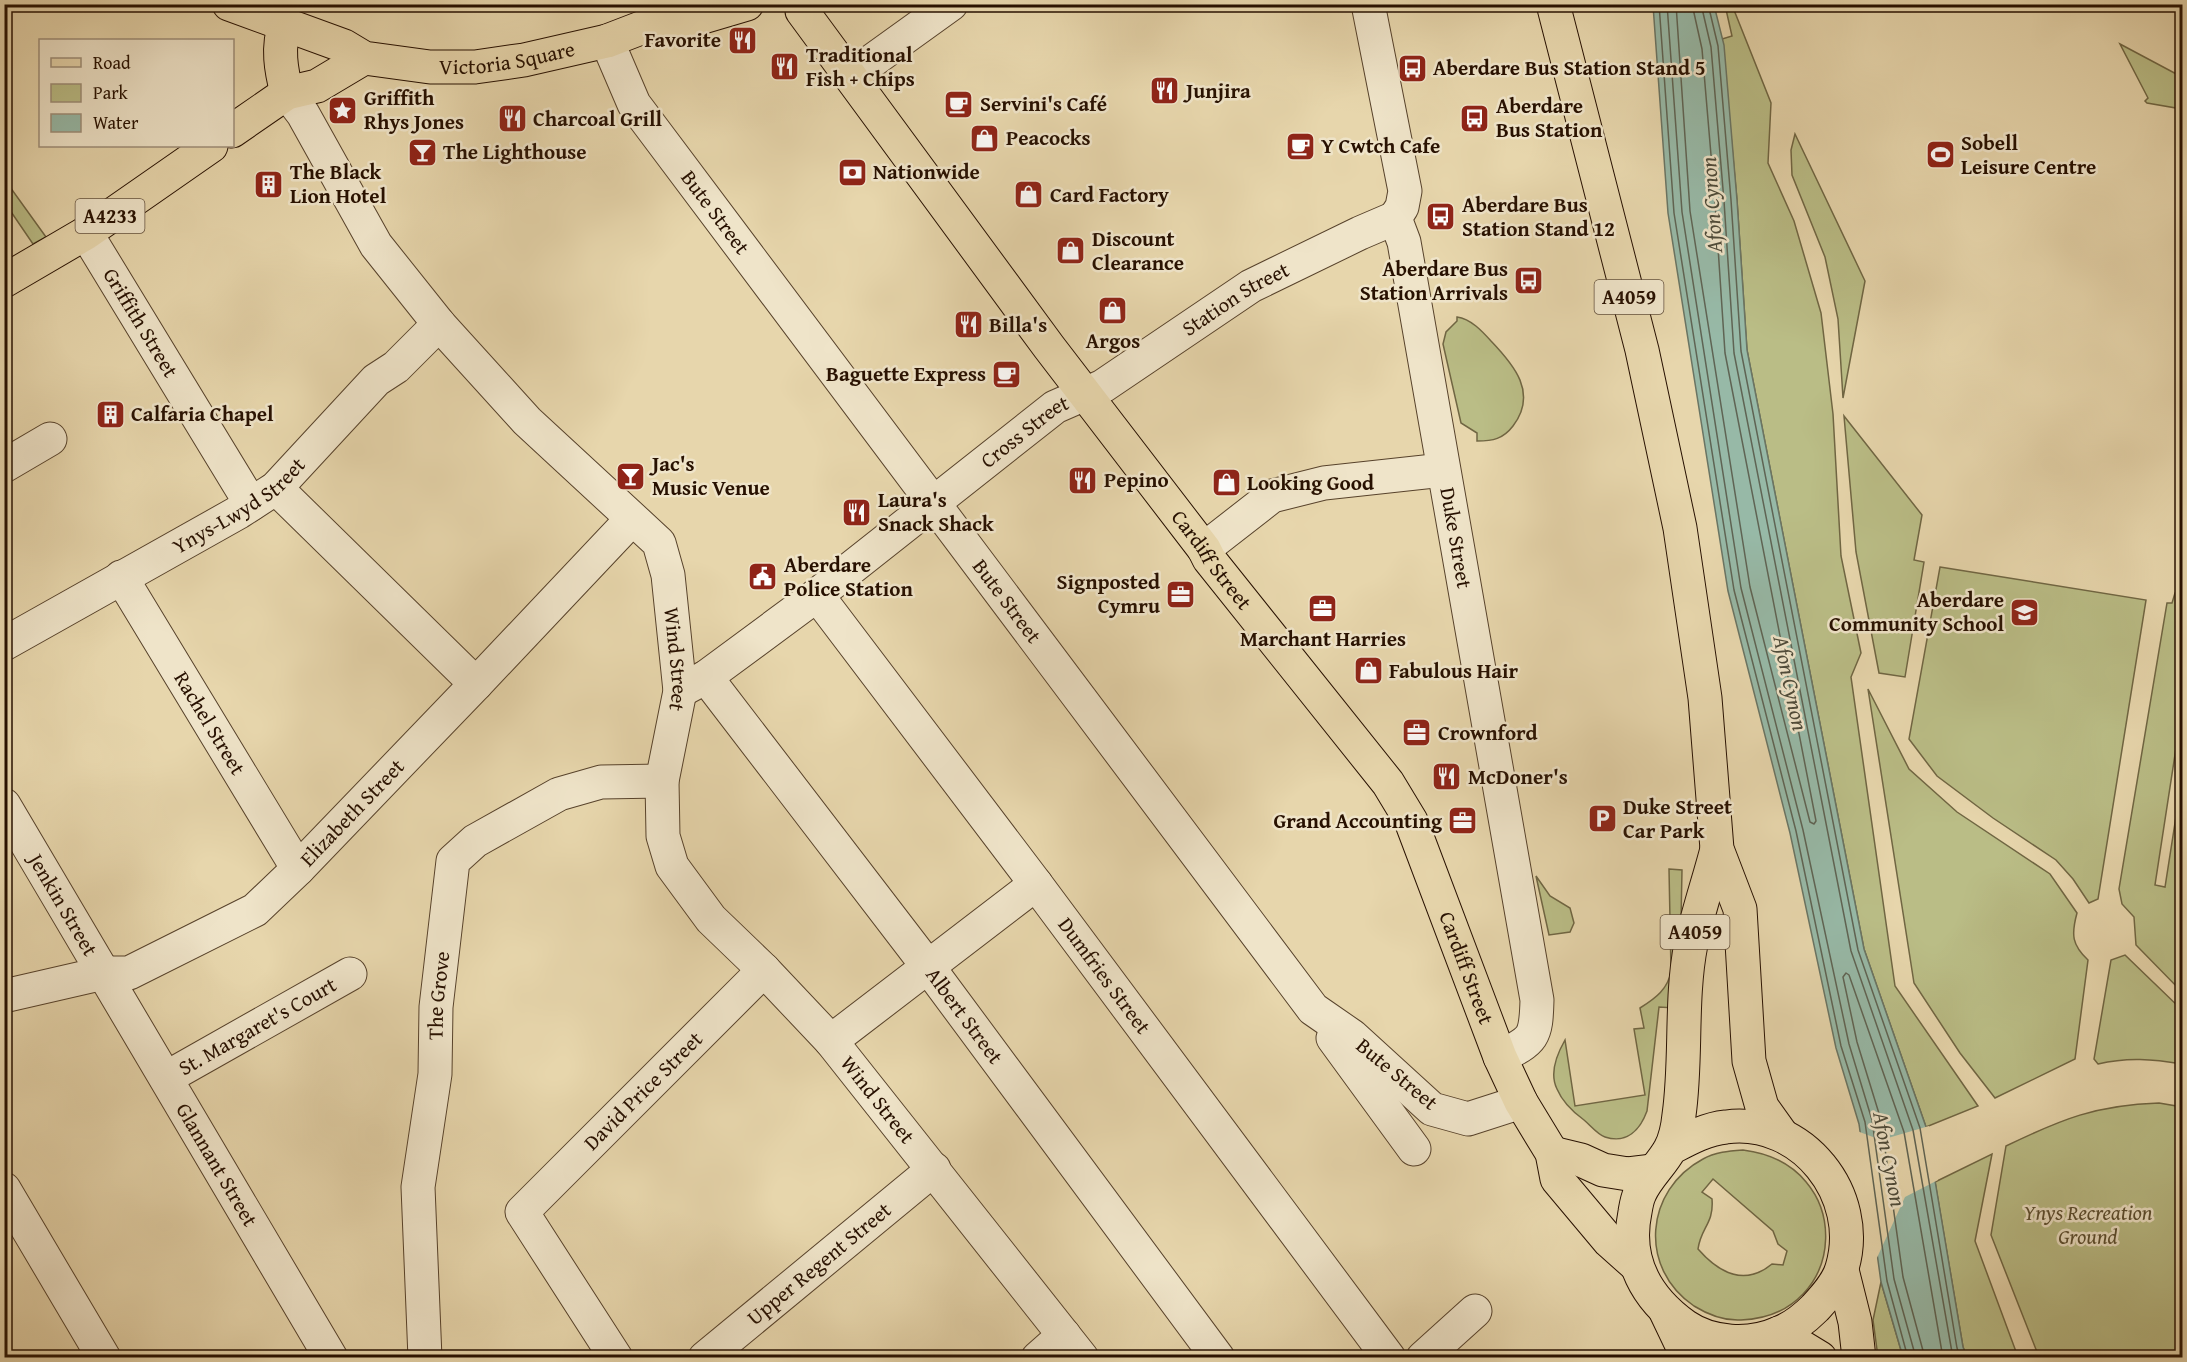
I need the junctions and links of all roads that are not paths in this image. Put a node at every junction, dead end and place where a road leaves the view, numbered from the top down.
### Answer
1 (229, 4) edge
2 (747, 4) edge
3 (951, 4) edge
4 (1368, 4) edge
5 (1553, 4) edge
6 (795, 7) edge
7 (650, 15) edge
8 (285, 25) junction
9 (607, 41) junction
10 (364, 58) junction
11 (851, 76) junction
12 (287, 93) junction
13 (234, 130) edge
14 (210, 147) edge
15 (1395, 218) junction
16 (86, 233) junction
17 (4, 280) edge
18 (439, 324) junction
19 (1085, 394) junction
20 (50, 439) dead end
21 (4, 466) edge
22 (1443, 470) junction
23 (264, 496) junction
24 (934, 503) junction
25 (632, 519) junction
26 (1204, 549) junction
27 (121, 577) junction
28 (817, 595) junction
29 (4, 644) edge
30 (476, 684) junction
31 (693, 684) junction
32 (662, 781) junction
33 (4, 805) edge
34 (1717, 849) junction
35 (298, 869) junction
36 (1036, 884) junction
37 (928, 968) junction
38 (764, 970) junction
39 (104, 973) junction
40 (350, 974) dead end
41 (4, 996) edge
42 (1313, 1009) junction
43 (831, 1041) junction
44 (1500, 1056) junction
45 (166, 1078) junction
46 (1521, 1102) junction
47 (1782, 1135) junction
48 (1414, 1149) dead end
49 (1552, 1153) junction
50 (1662, 1159) junction
51 (934, 1169) junction
52 (4, 1189) edge
53 (1636, 1265) junction
54 (1842, 1270) junction
55 (1475, 1311) dead end
56 (1666, 1312) junction
57 (1759, 1344) edge
58 (1073, 1346) edge
59 (104, 1358) edge
60 (331, 1358) edge
61 (425, 1358) edge
62 (616, 1358) edge
63 (705, 1358) edge
64 (1038, 1358) edge
65 (1218, 1358) edge
66 (1389, 1358) edge
67 (1424, 1358) edge
68 (1688, 1358) edge
69 (1820, 1358) edge
70 (1859, 1358) edge

1 - 8 main road
2 - 7 main road, Victoria Square
3 - 11 street
4 - 15 street
5 - 34 main road, A4059
6 - 11 main road, Cardiff Street
7 - 9 main road, Victoria Square
8 - 10 main road
8 - 12 main road
9 - 10 main road, Victoria Square
9 - 24 street, Bute Street
10 - 12 main road
11 - 19 main road, Cardiff Street
12 - 13 main road
12 - 18 street, Wind Street
14 - 16 main road, A4233
15 - 19 street, Station Street
15 - 22 street, Duke Street
16 - 17 main road, A4233
16 - 23 street, Griffith Street
18 - 23 street, Ynys-Lwyd Street
18 - 25 street, Wind Street
19 - 24 street, Cross Street
19 - 26 main road, Cardiff Street
20 - 21 street
22 - 26 street
22 - 44 street, Duke Street
23 - 27 street, Ynys-Lwyd Street
23 - 30 street, Griffith Street
24 - 28 street, Cross Street
24 - 42 street, Bute Street
25 - 30 street, Elizabeth Street
25 - 31 street, Wind Street
26 - 44 main road, Cardiff Street
27 - 29 street, Ynys-Lwyd Street
27 - 35 street, Rachel Street
28 - 31 street, Cross Street
28 - 36 street, Dumfries Street
30 - 35 street, Elizabeth Street
31 - 32 street, Wind Street
31 - 37 street, Albert Street
32 - 38 street, Wind Street
32 - 61 street, The Grove
33 - 39 street, Jenkin Street
34 - 47 main road, A4059
34 - 50 main road, A4059
35 - 39 street, Elizabeth Street
36 - 37 street
36 - 66 street, Dumfries Street
37 - 43 street
37 - 65 street, Albert Street
38 - 43 street, Wind Street
38 - 62 street, David Price Street
39 - 41 street, Elizabeth Street
39 - 45 street, Glannant Street
40 - 45 street, St. Margaret's Court
42 - 46 street, Bute Street
42 - 48 street, Bute Street
43 - 51 street, Wind Street
44 - 46 main road, Cardiff Street
45 - 60 street, Glannant Street
46 - 49 main road, Cardiff Street
47 - 50 main road
47 - 54 main road
49 - 50 main road
49 - 53 main road, Cardiff Street
50 - 53 main road
51 - 58 street, Wind Street
51 - 63 street, Upper Regent Street
52 - 59 street
53 - 56 main road
54 - 57 main road
54 - 70 main road
55 - 67 street
56 - 57 main road
56 - 68 main road
57 - 69 main road
58 - 64 street

